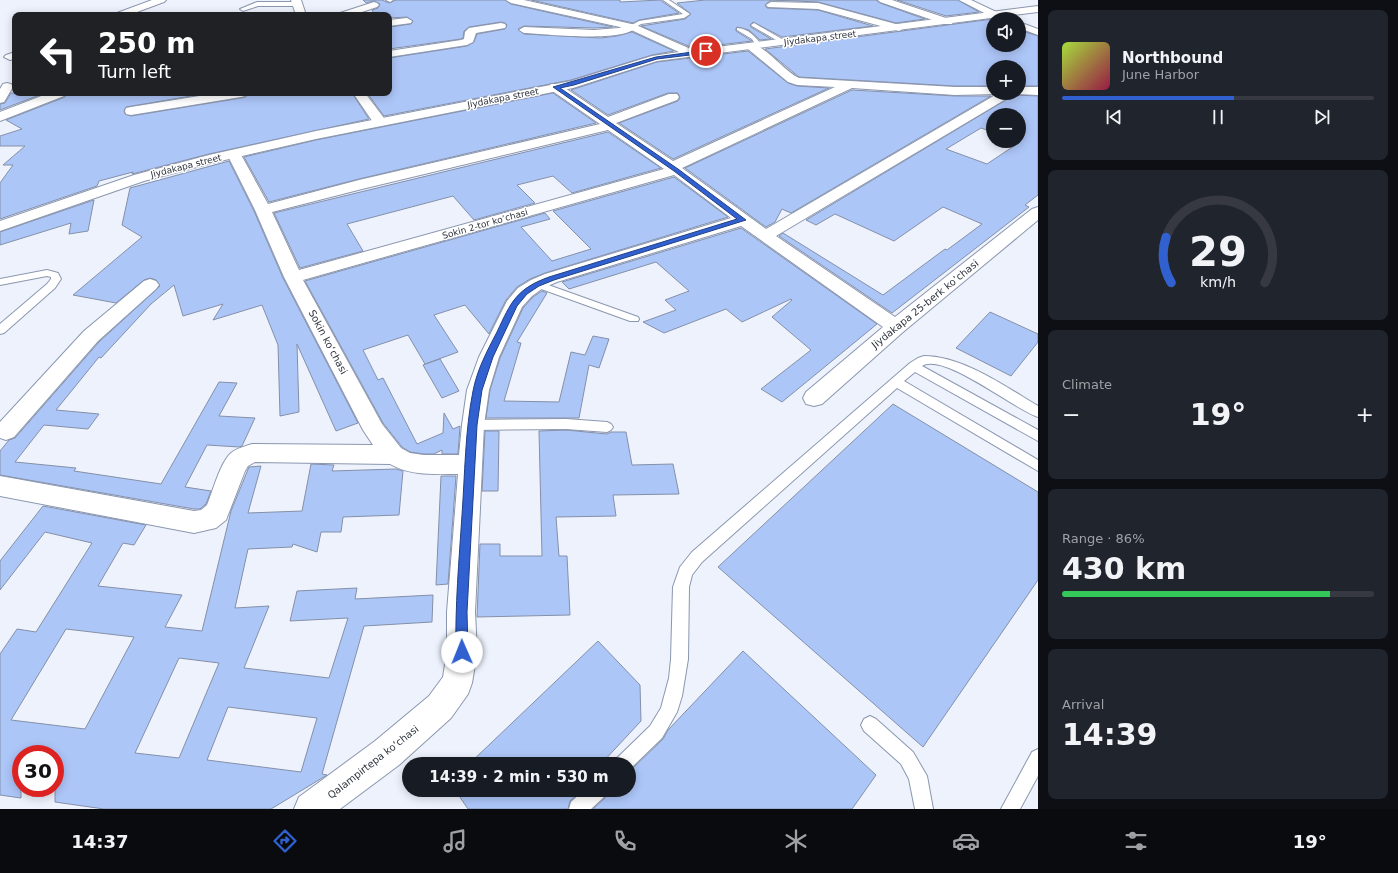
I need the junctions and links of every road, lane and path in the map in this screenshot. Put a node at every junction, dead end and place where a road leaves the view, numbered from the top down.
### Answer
1 (161, 0) edge
2 (511, 0) edge
3 (666, 0) edge
4 (883, 0) edge
5 (964, 0) edge
6 (297, 2) edge
7 (374, 5) dead end
8 (771, 5) dead end
9 (243, 9) dead end
10 (1038, 9) edge
11 (128, 12) edge
12 (299, 12) edge
13 (352, 12) edge
14 (989, 12) edge
15 (1024, 12) edge
16 (986, 18) edge
17 (407, 20) dead end
18 (392, 22) edge
19 (948, 22) junction
20 (754, 25) dead end
21 (501, 26) dead end
22 (632, 27) junction
23 (899, 28) junction
24 (1026, 28) edge
25 (739, 29) dead end
26 (524, 30) dead end
27 (1038, 32) edge
28 (785, 43) junction
29 (755, 46) junction
30 (690, 53) junction
31 (392, 54) edge
32 (853, 84) junction
33 (7, 87) dead end
34 (555, 87) junction
35 (986, 91) edge
36 (1026, 91) edge
37 (1038, 91) edge
38 (52, 96) edge
39 (223, 96) edge
40 (361, 96) edge
41 (673, 97) dead end
42 (0, 99) edge
43 (995, 100) edge
44 (131, 111) dead end
45 (0, 117) edge
46 (380, 122) junction
47 (609, 124) junction
48 (234, 154) junction
49 (674, 169) junction
50 (263, 210) junction
51 (1038, 212) edge
52 (742, 220) junction
53 (0, 226) edge
54 (765, 236) junction
55 (294, 277) junction
56 (0, 282) edge
57 (150, 284) dead end
58 (537, 284) junction
59 (634, 319) dead end
60 (896, 327) junction
61 (0, 330) edge
62 (914, 366) junction
63 (896, 382) junction
64 (814, 398) dead end
65 (1038, 412) edge
66 (473, 425) junction
67 (2, 427) edge
68 (607, 427) dead end
69 (1038, 436) edge
70 (393, 455) junction
71 (471, 464) junction
72 (1038, 466) edge
73 (0, 486) edge
74 (870, 725) dead end
75 (630, 757) edge
76 (1038, 758) edge
77 (590, 797) edge
78 (311, 809) edge
79 (578, 809) edge
80 (924, 809) edge
81 (1010, 809) edge

1 - 11 street
2 - 22 street
3 - 22 lane
4 - 19 street
5 - 14 street
6 - 9 lane
6 - 12 street
7 - 13 street
8 - 23 street
10 - 15 street, Jiydakapa street
16 - 19 street, Jiydakapa street
17 - 18 street
19 - 23 street, Jiydakapa street
20 - 28 lane
21 - 31 street
22 - 26 street
22 - 30 street
23 - 28 street, Jiydakapa street
24 - 27 street
25 - 29 lane
28 - 29 street, Jiydakapa street
29 - 30 street, Jiydakapa street
29 - 32 street
30 - 34 street, Jiydakapa street
32 - 35 street
32 - 49 street, Sokin 2-tor koʼchasi
33 - 42 street
34 - 46 street, Jiydakapa street
34 - 47 street
36 - 37 street
38 - 45 street
39 - 44 street
40 - 46 street
41 - 47 street
43 - 54 street
46 - 48 street, Jiydakapa street
47 - 49 street
47 - 50 street
48 - 50 street, Sokin koʻchasi
48 - 53 street, Jiydakapa street
49 - 52 street
49 - 55 street, Sokin 2-tor koʼchasi
50 - 55 street, Sokin koʻchasi
51 - 60 street, Jiydakapa 25-berk koʼchasi
52 - 54 street
52 - 58 street, Qalampirtepa koʻchasi
54 - 60 street
55 - 70 street, Sokin koʻchasi
56 - 61 lane
57 - 67 street
58 - 59 lane
58 - 66 street, Qalampirtepa koʻchasi
60 - 64 street, Jiydakapa 25-berk koʼchasi
62 - 63 lane
62 - 65 lane
62 - 69 lane
63 - 72 lane
63 - 75 lane
66 - 68 lane
66 - 71 street, Qalampirtepa koʻchasi
70 - 71 street, Sokin koʻchasi
70 - 73 street
71 - 78 street, Qalampirtepa koʻchasi
74 - 80 lane
76 - 81 lane
77 - 79 lane

